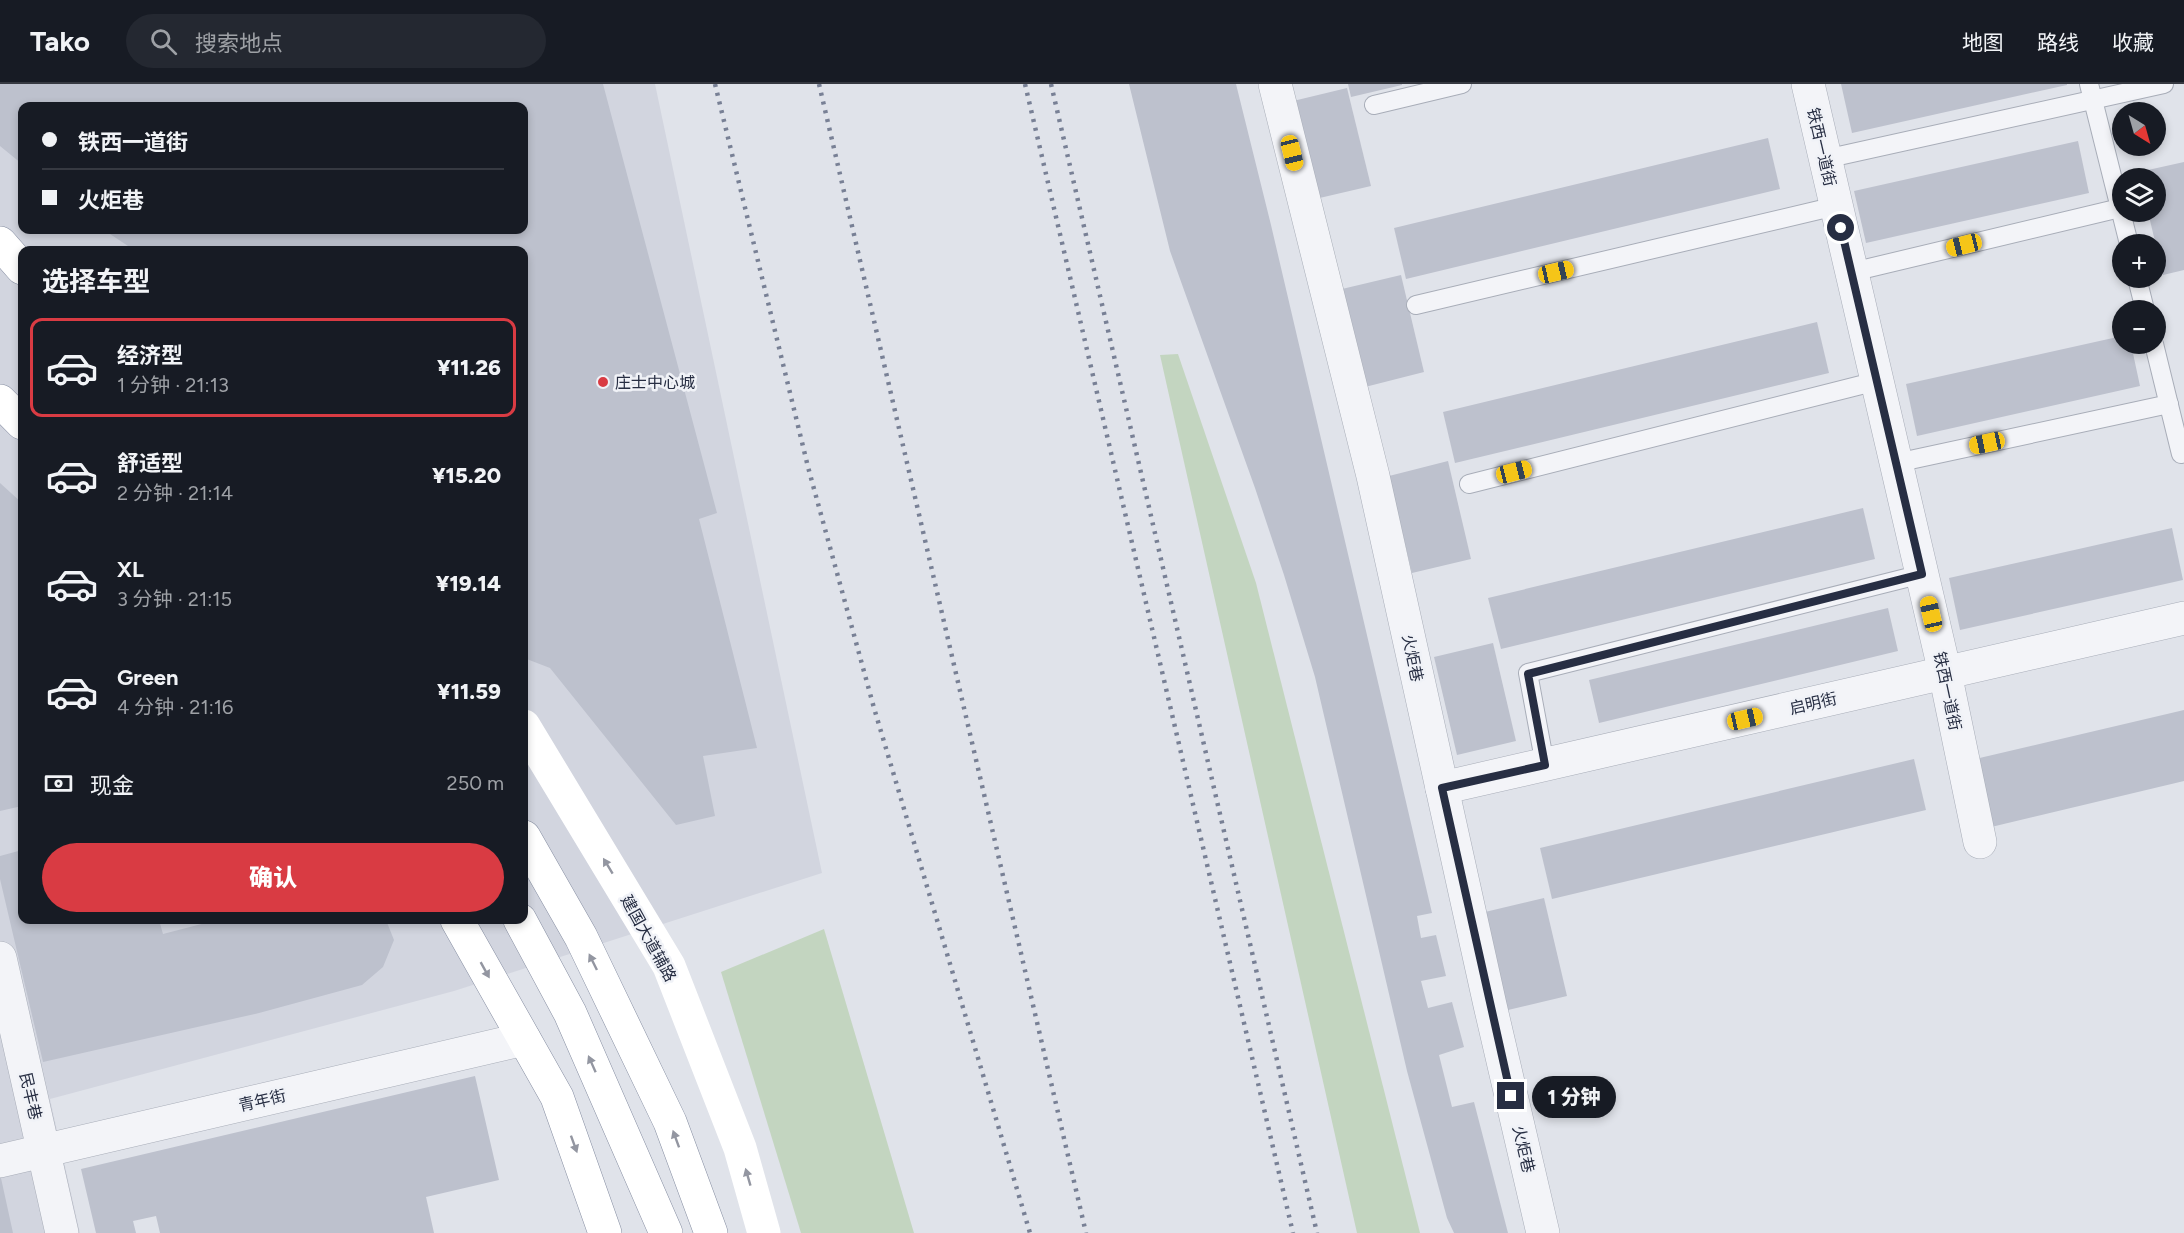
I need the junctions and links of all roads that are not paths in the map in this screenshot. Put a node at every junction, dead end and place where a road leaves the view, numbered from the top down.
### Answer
1 (1275, 84) edge
2 (1462, 84) edge
3 (1808, 84) edge
4 (2164, 84) edge
5 (2091, 92) edge
6 (1374, 105) dead end
7 (1825, 159) junction
8 (2112, 176) edge
9 (1836, 206) junction
10 (2112, 210) edge
11 (0, 243) edge
12 (18, 263) edge
13 (1852, 272) junction
14 (1416, 304) dead end
15 (2156, 354) edge
16 (1877, 381) junction
17 (0, 401) edge
18 (2169, 404) junction
19 (18, 419) edge
20 (2183, 458) edge
21 (1896, 463) junction
22 (1468, 484) dead end
23 (1922, 574) junction
24 (2184, 618) edge
25 (1945, 673) junction
26 (528, 733) edge
27 (1545, 765) junction
28 (1442, 788) junction
29 (1980, 842) dead end
30 (528, 844) edge
31 (459, 924) edge
32 (522, 924) edge
33 (0, 958) edge
34 (524, 1039) junction
35 (44, 1151) junction
36 (0, 1161) edge
37 (62, 1233) edge
38 (605, 1233) edge
39 (666, 1233) edge
40 (711, 1233) edge
41 (764, 1233) edge
42 (1543, 1233) edge

1 - 28 street, 火炬巷
2 - 6 lane
3 - 7 street, 铁西一道街
4 - 5 lane
5 - 7 lane
5 - 8 lane
7 - 9 street, 铁西一道街
9 - 13 street, 铁西一道街
9 - 14 lane
10 - 13 lane
11 - 12 main road
13 - 16 street, 铁西一道街
15 - 18 lane
16 - 21 street, 铁西一道街
16 - 22 lane
17 - 19 main road
18 - 20 lane
18 - 21 lane
21 - 23 street, 铁西一道街
23 - 25 street, 铁西一道街
23 - 27 lane
24 - 25 street, 启明街
25 - 27 street, 启明街
25 - 29 street, 铁西一道街
41 -> 26 main road, 建国大道辅路
27 - 28 street, 启明街
28 - 42 street, 火炬巷
40 -> 30 main road
31 -> 34 main road
39 -> 32 main road
33 - 35 street, 民丰巷
34 - 35 street, 青年街
34 -> 38 main road
35 - 36 street, 青年街
35 - 37 street, 民丰巷

